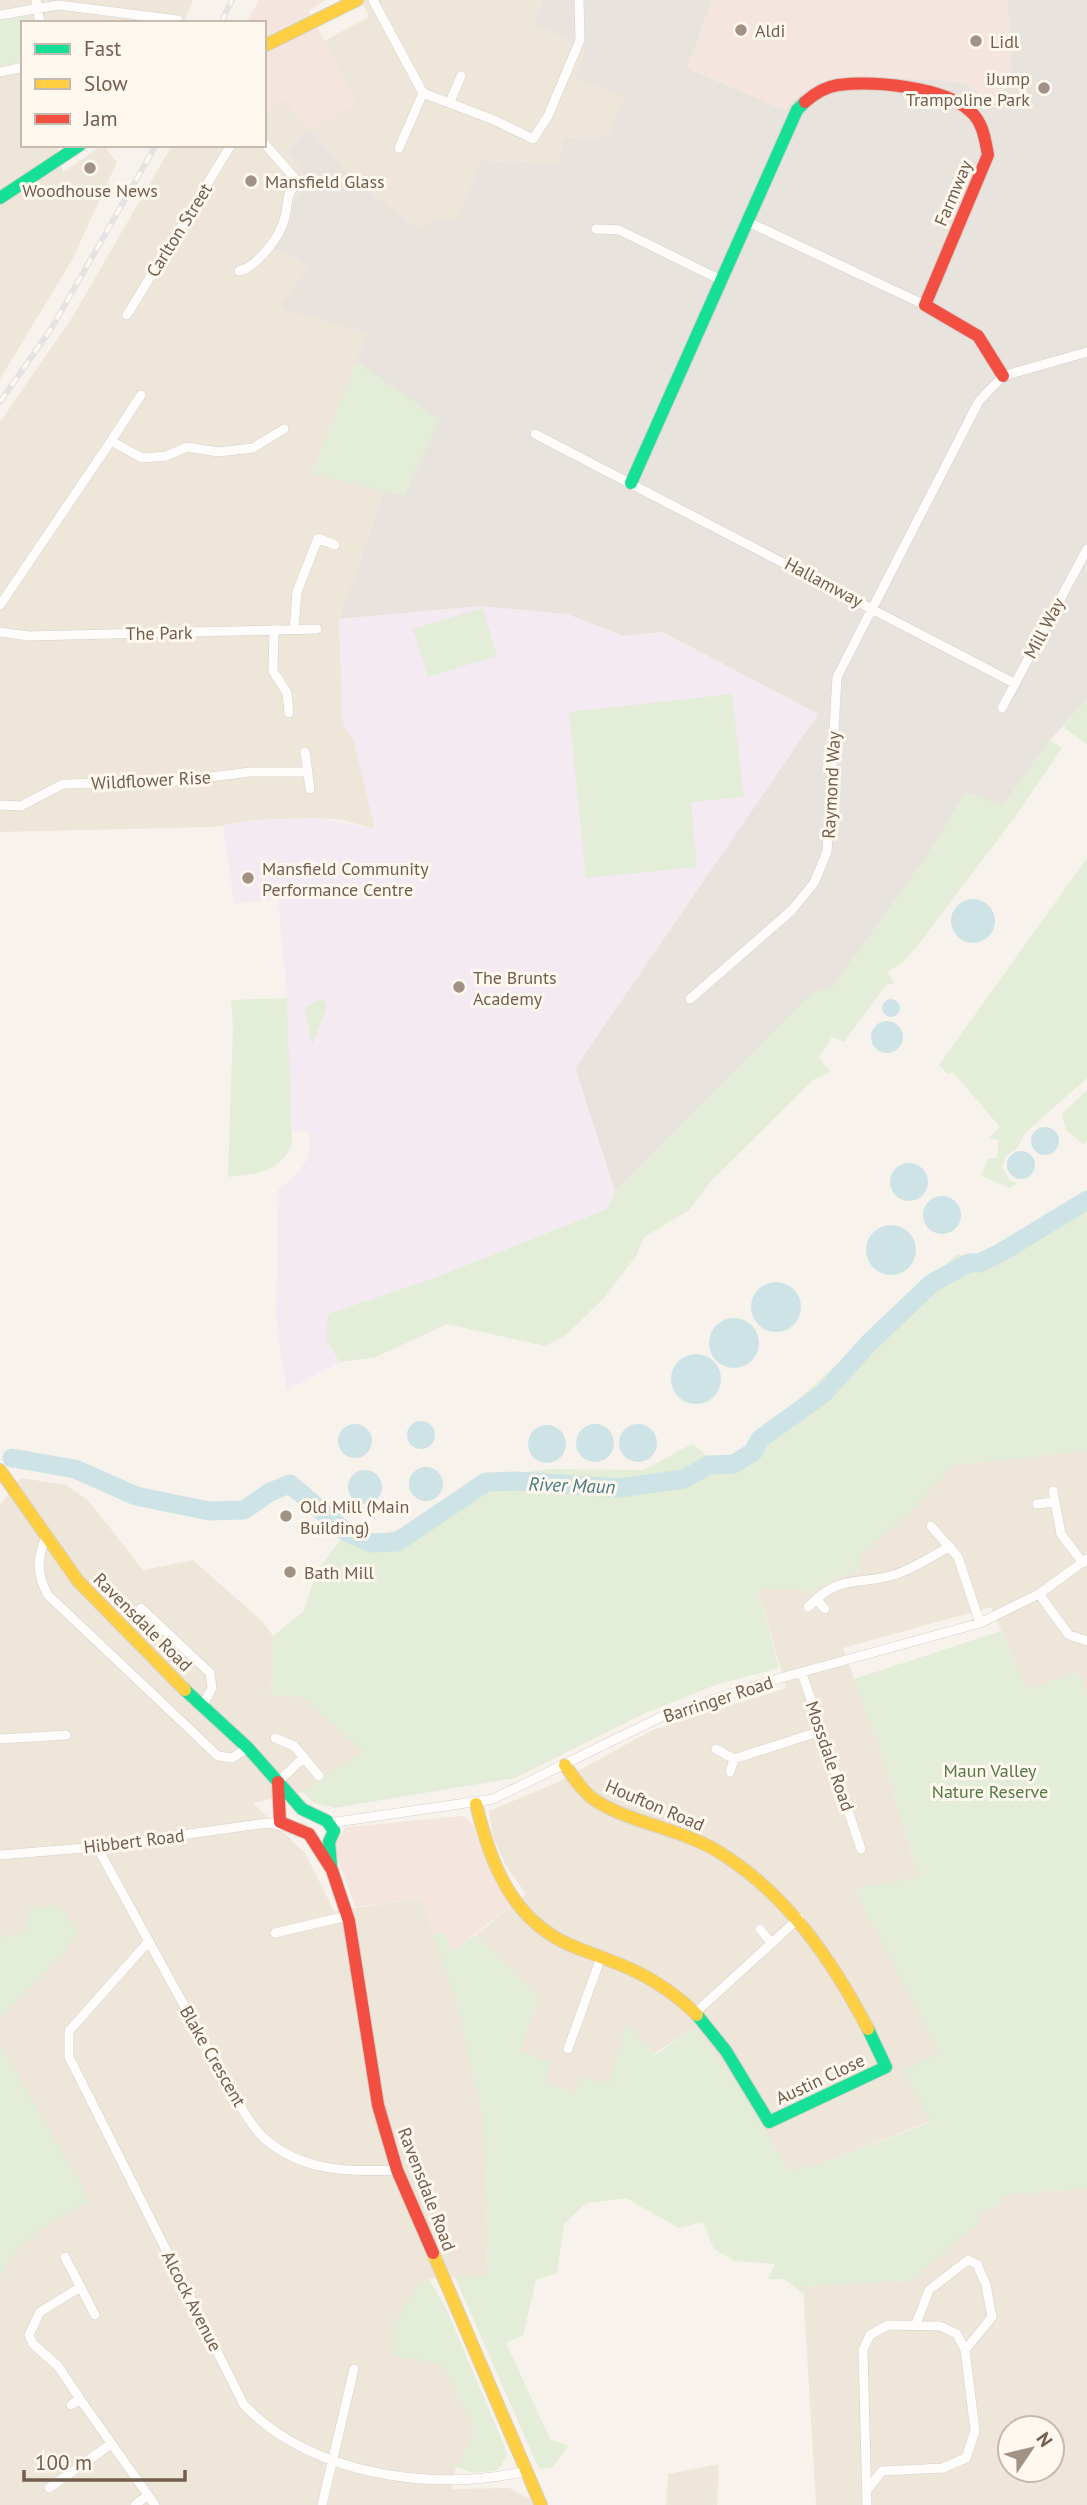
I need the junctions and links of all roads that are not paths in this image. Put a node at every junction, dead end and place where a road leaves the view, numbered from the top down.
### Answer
1 (357, 0) edge
2 (373, 0) edge
3 (579, 0) edge
4 (36, 4) edge
5 (0, 15) edge
6 (178, 20) dead end
7 (266, 45) edge
8 (21, 67) edge
9 (0, 72) edge
10 (461, 76) dead end
11 (423, 93) junction
12 (450, 102) junction
13 (266, 145) edge
14 (73, 147) edge
15 (230, 147) edge
16 (399, 148) dead end
17 (2, 194) edge
18 (748, 222) junction
19 (596, 229) dead end
20 (239, 271) dead end
21 (722, 280) junction
22 (925, 305) junction
23 (127, 315) dead end
24 (1087, 352) edge
25 (1003, 376) junction
26 (141, 395) dead end
27 (284, 429) dead end
28 (536, 434) dead end
29 (111, 441) junction
30 (631, 483) junction
31 (335, 545) dead end
32 (1087, 549) edge
33 (0, 606) edge
34 (872, 607) junction
35 (317, 629) dead end
36 (274, 630) junction
37 (294, 630) junction
38 (0, 632) edge
39 (1014, 683) junction
40 (1002, 708) dead end
41 (289, 713) dead end
42 (305, 752) dead end
43 (308, 772) junction
44 (310, 789) dead end
45 (0, 805) edge
46 (690, 999) dead end
47 (0, 1472) edge
48 (1053, 1491) dead end
49 (1054, 1502) junction
50 (1037, 1504) dead end
51 (931, 1526) dead end
52 (46, 1537) junction
53 (950, 1546) junction
54 (1085, 1561) edge
55 (1039, 1594) junction
56 (816, 1599) junction
57 (808, 1607) dead end
58 (141, 1608) dead end
59 (825, 1609) dead end
60 (980, 1623) junction
61 (1087, 1641) edge
62 (802, 1673) junction
63 (203, 1705) junction
64 (821, 1731) junction
65 (66, 1735) dead end
66 (275, 1738) dead end
67 (0, 1739) edge
68 (248, 1748) junction
69 (716, 1749) dead end
70 (304, 1757) junction
71 (734, 1759) junction
72 (565, 1765) junction
73 (730, 1772) dead end
74 (320, 1776) dead end
75 (278, 1782) junction
76 (476, 1804) junction
77 (299, 1806) junction
78 (274, 1816) junction
79 (290, 1826) junction
80 (323, 1833) junction
81 (847, 1843) dead end
82 (97, 1847) junction
83 (0, 1855) edge
84 (347, 1916) junction
85 (799, 1918) junction
86 (760, 1930) dead end
87 (275, 1933) dead end
88 (149, 1941) junction
89 (771, 1943) junction
90 (601, 1957) junction
91 (694, 2014) junction
92 (568, 2049) dead end
93 (886, 2067) joint
94 (397, 2170) junction
95 (65, 2256) dead end
96 (79, 2288) junction
97 (95, 2315) dead end
98 (916, 2323) junction
99 (965, 2350) junction
100 (354, 2369) dead end
101 (80, 2399) junction
102 (71, 2405) dead end
103 (111, 2444) junction
104 (864, 2455) junction
105 (333, 2461) junction
106 (526, 2470) junction
107 (882, 2471) junction
108 (49, 2488) dead end
109 (867, 2490) junction
110 (148, 2496) junction
111 (135, 2505) edge
112 (155, 2505) edge
113 (322, 2505) edge
114 (541, 2505) edge
115 (867, 2505) edge

1 - 7 main road
2 - 11 street
3 - 12 street
4 - 5 street
4 - 6 street
8 - 9 street
10 - 12 street
11 - 12 street
11 - 16 street
13 - 20 street
14 - 17 main road
15 - 23 street, Carlton Street
18 - 21 main road, Farmway
18 - 22 street
18 - 22 main road, Farmway
19 - 21 street
21 - 30 main road, Farmway
22 - 25 main road
24 - 25 street
25 - 34 street, Hallamway
26 - 29 street
27 - 29 street
28 - 30 street, Hallamway
29 - 33 street
30 - 34 street, Hallamway
31 - 37 street
32 - 39 street, Mill Way
34 - 39 street
34 - 46 street, Raymond Way
35 - 37 street, The Park
36 - 37 street, The Park
36 - 38 street, The Park
36 - 41 street
39 - 40 street, Mill Way
42 - 43 street
43 - 44 street
43 - 45 street, Wildflower Rise
47 - 52 main road, Ravensdale Road
48 - 49 street
49 - 50 street
49 - 54 street
51 - 53 street
52 - 63 main road, Ravensdale Road
52 - 68 street
53 - 56 street
53 - 60 street
54 - 55 street, Barringer Road
55 - 60 street, Barringer Road
55 - 61 street
56 - 57 street
56 - 59 street
58 - 63 street
60 - 62 street, Barringer Road
62 - 64 street, Mossdale Road
62 - 72 street, Barringer Road
63 - 68 main road, Ravensdale Road
64 - 71 street
64 - 81 street, Mossdale Road
65 - 67 street
66 - 70 street
68 - 75 main road, Ravensdale Road
69 - 71 street
70 - 74 street
70 - 75 street
71 - 73 street
72 - 76 street, Barringer Road
72 - 85 main road, Houfton Road
75 - 77 main road, Ravensdale Road
75 - 78 main road
76 - 80 street, Barringer Road
76 - 90 main road
77 - 78 main road
77 - 79 main road
77 - 80 main road, Ravensdale Road
78 - 79 main road
78 - 82 street, Hibbert Road
79 - 80 main road
80 - 84 main road, Ravensdale Road
82 - 83 street, Hibbert Road
82 - 88 street, Blake Crescent
84 - 87 street
84 - 94 main road, Ravensdale Road
85 - 89 street
85 - 93 main road, Houfton Road
86 - 89 street
88 - 94 street, Blake Crescent
88 - 105 street, Alcock Avenue
89 - 91 street
90 - 91 main road
90 - 92 street
91 - 93 main road, Austin Close
94 - 106 main road, Ravensdale Road
95 - 96 street
96 - 97 street
96 - 101 street
98 - 99 street
98 - 99 street
98 - 104 street
99 - 107 street
100 - 105 street
101 - 102 street
101 - 103 street
103 - 108 street
103 - 110 street
104 - 107 street
104 - 109 street
105 - 106 street, Alcock Avenue
105 - 113 street
106 - 114 main road, Ravensdale Road
107 - 109 street
109 - 115 street
110 - 111 street
110 - 112 street

